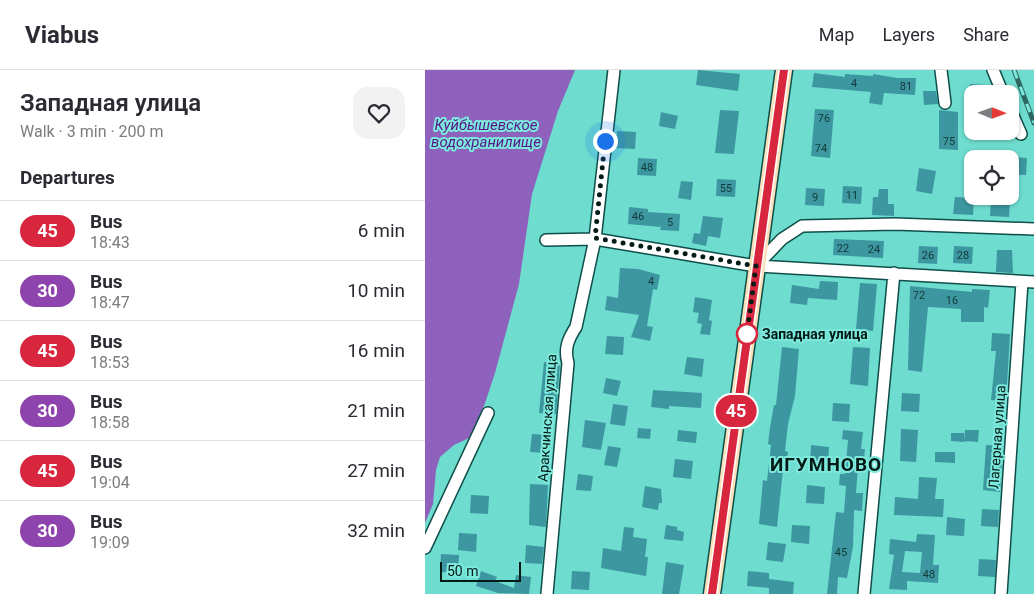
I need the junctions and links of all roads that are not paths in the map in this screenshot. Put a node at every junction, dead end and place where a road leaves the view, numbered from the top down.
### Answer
1 (614, 70) edge
2 (784, 70) edge
3 (941, 70) edge
4 (993, 70) edge
5 (999, 85) edge
6 (945, 103) dead end
7 (1019, 129) edge
8 (1021, 134) dead end
9 (1034, 229) edge
10 (595, 238) junction
11 (546, 240) dead end
12 (756, 266) junction
13 (894, 273) junction
14 (1028, 282) edge
15 (488, 413) dead end
16 (425, 548) edge
17 (547, 594) edge
18 (712, 594) edge
19 (864, 594) edge
20 (1001, 594) edge

1 - 10 street, Аракчинская улица
2 - 12 main road
3 - 6 street
4 - 5 street
7 - 8 street
9 - 12 street
10 - 11 street
10 - 12 street
10 - 17 street, Аракчинская улица
12 - 13 street
12 - 18 main road
13 - 14 street
13 - 19 street
14 - 20 street, Лагерная улица
15 - 16 street

